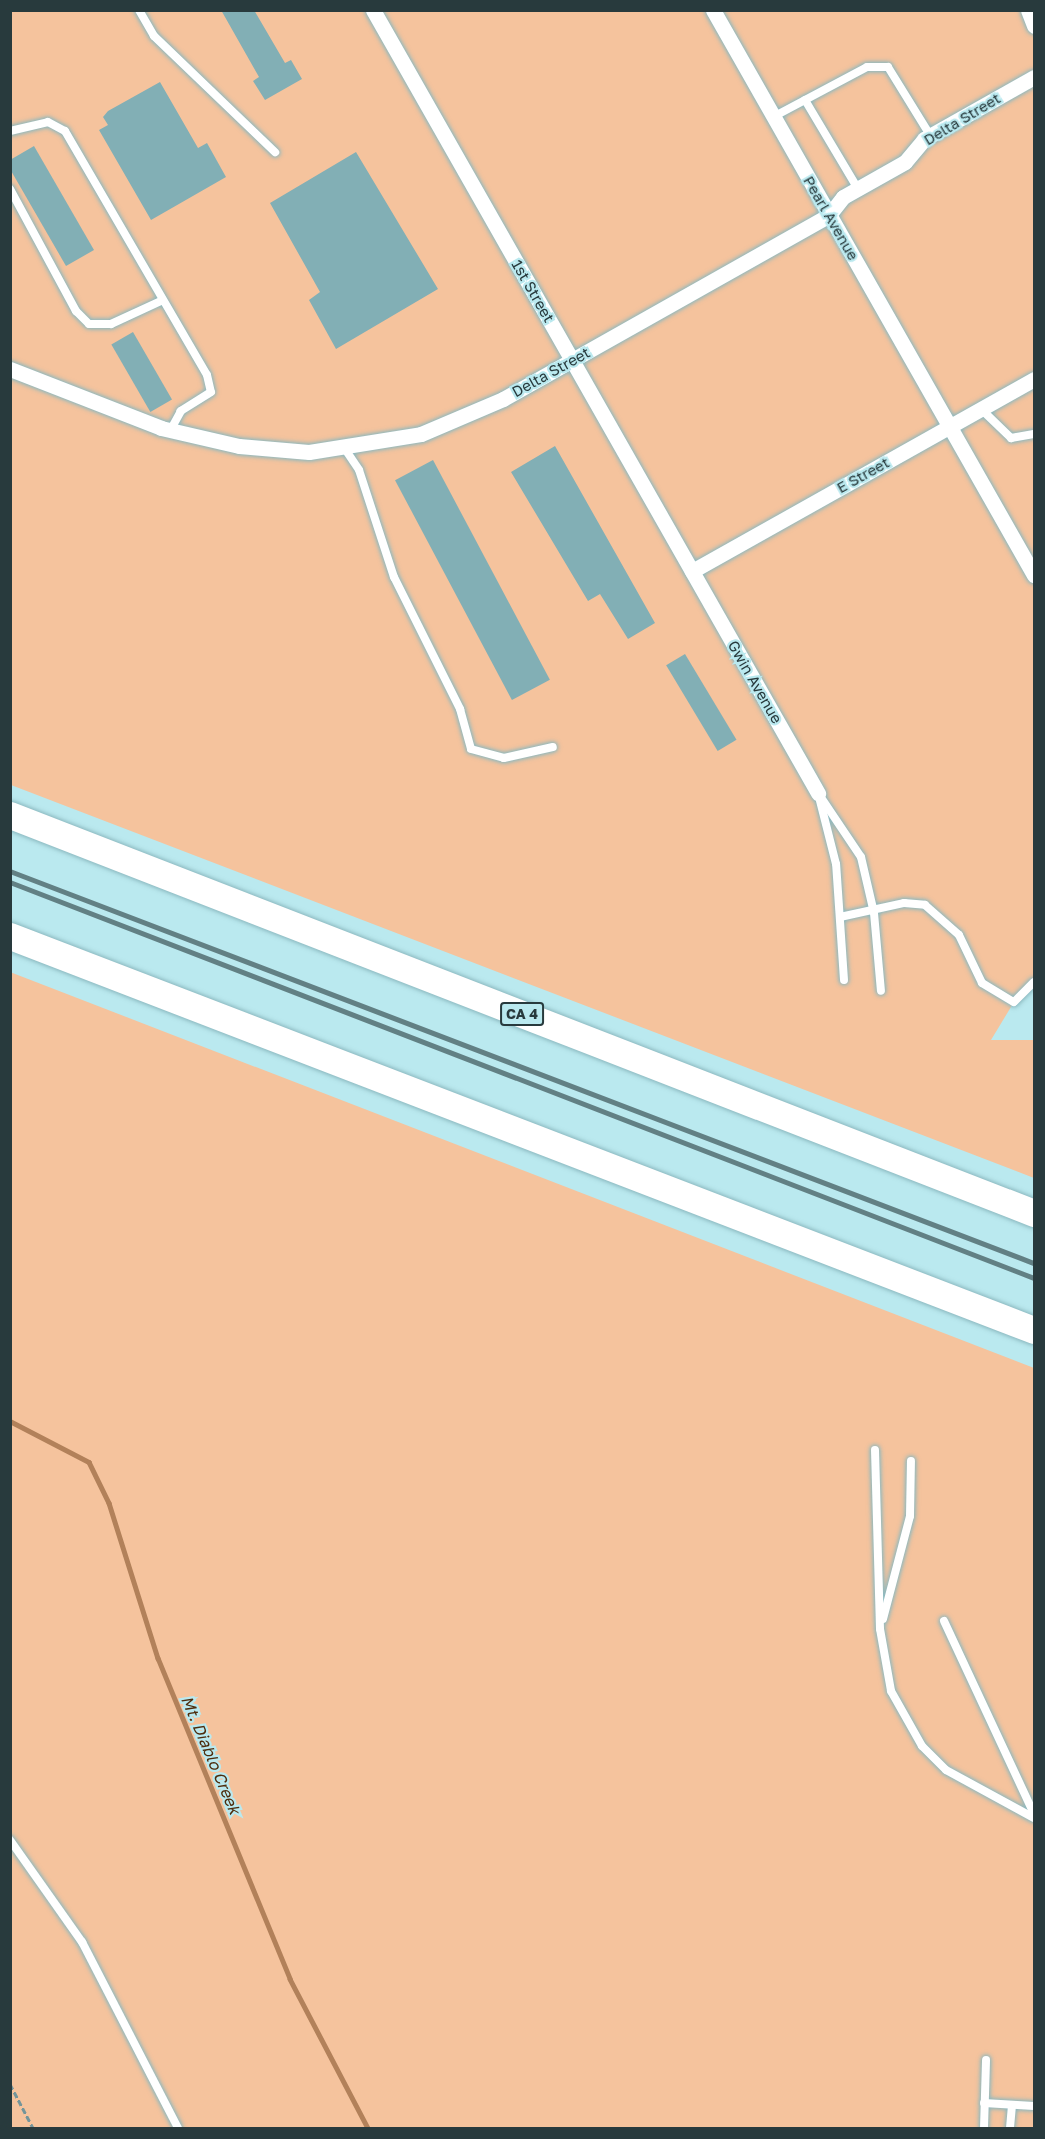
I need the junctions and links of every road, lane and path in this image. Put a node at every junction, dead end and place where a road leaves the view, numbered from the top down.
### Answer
1 (373, 10) edge
2 (713, 10) edge
3 (1029, 10) edge
4 (140, 11) edge
5 (1035, 26) edge
6 (1035, 76) edge
7 (805, 100) junction
8 (773, 117) junction
9 (10, 130) edge
10 (930, 135) junction
11 (275, 152) dead end
12 (10, 189) edge
13 (858, 189) junction
14 (829, 215) junction
15 (163, 300) junction
16 (573, 361) junction
17 (10, 369) edge
18 (1035, 379) edge
19 (981, 409) junction
20 (949, 426) junction
21 (170, 430) junction
22 (1035, 434) edge
23 (345, 449) junction
24 (692, 571) junction
25 (1035, 575) edge
26 (553, 747) dead end
27 (818, 793) junction
28 (10, 815) edge
29 (874, 913) junction
30 (840, 917) junction
31 (10, 936) edge
32 (844, 980) dead end
33 (1035, 982) edge
34 (881, 991) dead end
35 (1035, 1213) edge
36 (1035, 1330) edge
37 (875, 1450) dead end
38 (912, 1461) dead end
39 (944, 1621) dead end
40 (880, 1629) junction
41 (1035, 1816) edge
42 (10, 1840) edge
43 (986, 2060) dead end
44 (10, 2084) edge
45 (984, 2103) junction
46 (1012, 2105) junction
47 (1035, 2106) edge
48 (33, 2128) edge
49 (178, 2128) edge
50 (984, 2128) edge
51 (1010, 2128) edge

1 - 16 street, 1st Street
2 - 8 street, Pearl Avenue
3 - 5 street
4 - 11 lane
6 - 10 street, Delta Street
7 - 8 lane
7 - 10 lane
7 - 13 lane
8 - 14 street, Pearl Avenue
9 - 15 lane
10 - 13 street, Delta Street
12 - 15 lane
13 - 14 street, Delta Street
14 - 16 street, Delta Street
14 - 20 street, Pearl Avenue
15 - 21 lane
16 - 23 street, Delta Street
16 - 24 street, 1st Street
17 - 21 street, Delta Street
18 - 19 street, E Street
19 - 20 street, E Street
19 - 22 lane
20 - 24 street, E Street
20 - 25 street, Pearl Avenue
21 - 23 street, Delta Street
23 - 26 lane
24 - 27 street, Gwin Avenue
27 - 29 lane
27 - 30 lane
28 - 35 highway, CA 4
29 - 30 lane
29 - 33 lane
29 - 34 lane
30 - 32 lane
31 - 36 highway
37 - 40 lane
38 - 40 lane
39 - 41 lane
40 - 41 lane
42 - 49 lane
43 - 45 lane
44 - 48 path
45 - 46 lane
45 - 50 lane
46 - 47 lane
46 - 51 lane

